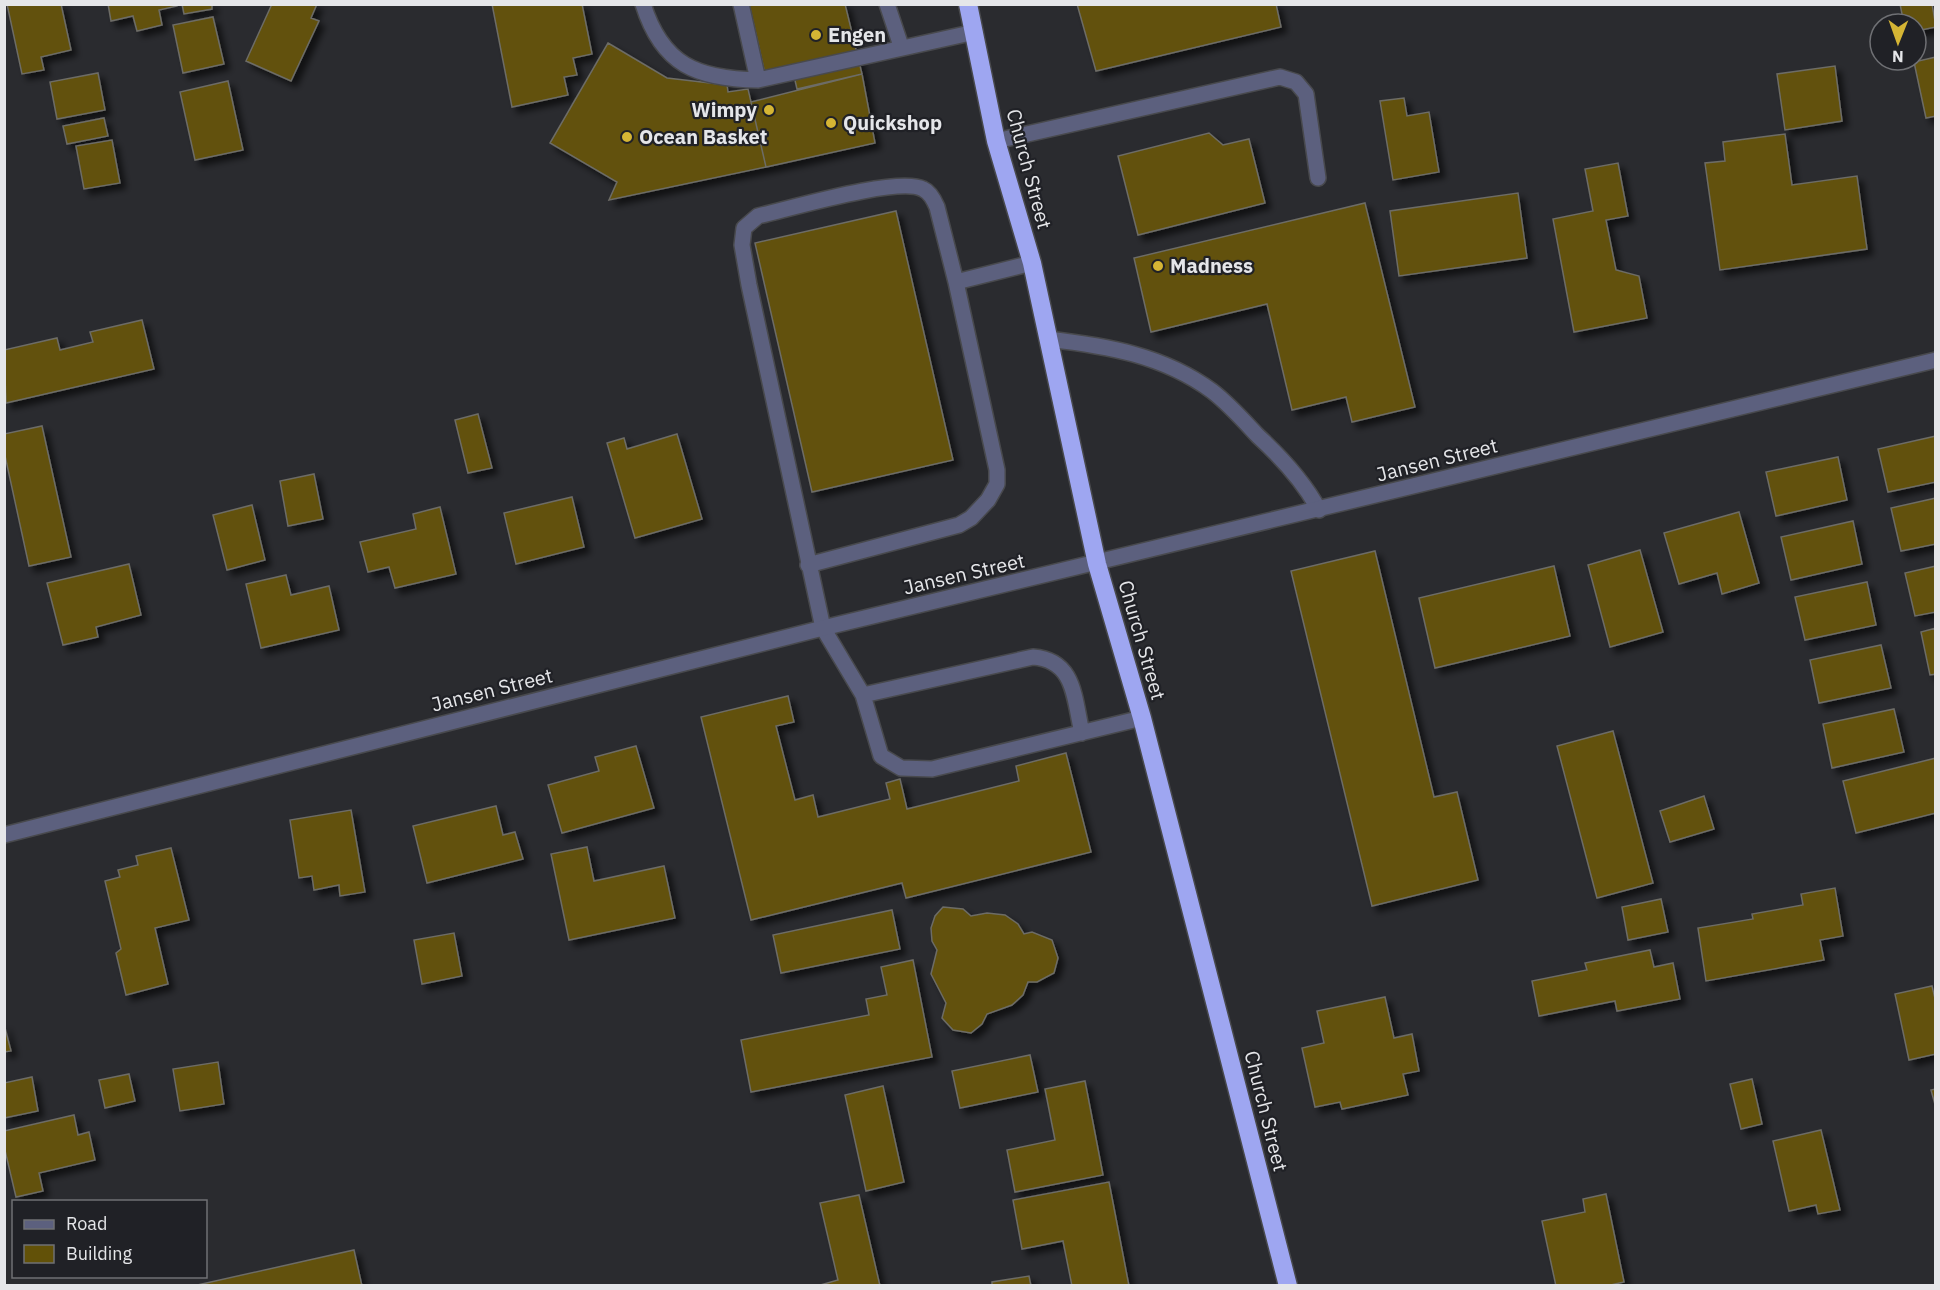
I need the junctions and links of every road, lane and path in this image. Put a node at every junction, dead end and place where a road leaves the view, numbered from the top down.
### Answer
1 (643, 4) edge
2 (741, 4) edge
3 (886, 4) edge
4 (968, 4) edge
5 (975, 32) junction
6 (901, 46) junction
7 (758, 80) junction
8 (996, 141) junction
9 (1318, 178) dead end
10 (1032, 263) junction
11 (956, 282) junction
12 (1048, 339) junction
13 (1935, 360) edge
14 (1319, 510) junction
15 (1096, 564) junction
16 (808, 565) junction
17 (823, 628) junction
18 (863, 695) junction
19 (1142, 718) junction
20 (1082, 733) junction
21 (4, 835) edge
22 (1288, 1286) edge

1 - 7 street
2 - 7 street
3 - 6 street
4 - 5 highway, Church Street
5 - 6 street
5 - 8 highway, Church Street
6 - 7 street
8 - 9 street
8 - 10 highway, Church Street
10 - 11 street
10 - 12 highway, Church Street
11 - 16 street
11 - 16 street
12 - 14 street
12 - 15 highway, Church Street
13 - 14 street, Jansen Street
14 - 15 street, Jansen Street
15 - 17 street, Jansen Street
15 - 19 highway, Church Street
16 - 17 street
17 - 18 street
17 - 21 street, Jansen Street
18 - 20 street
18 - 20 street
19 - 20 street
19 - 22 highway, Church Street

